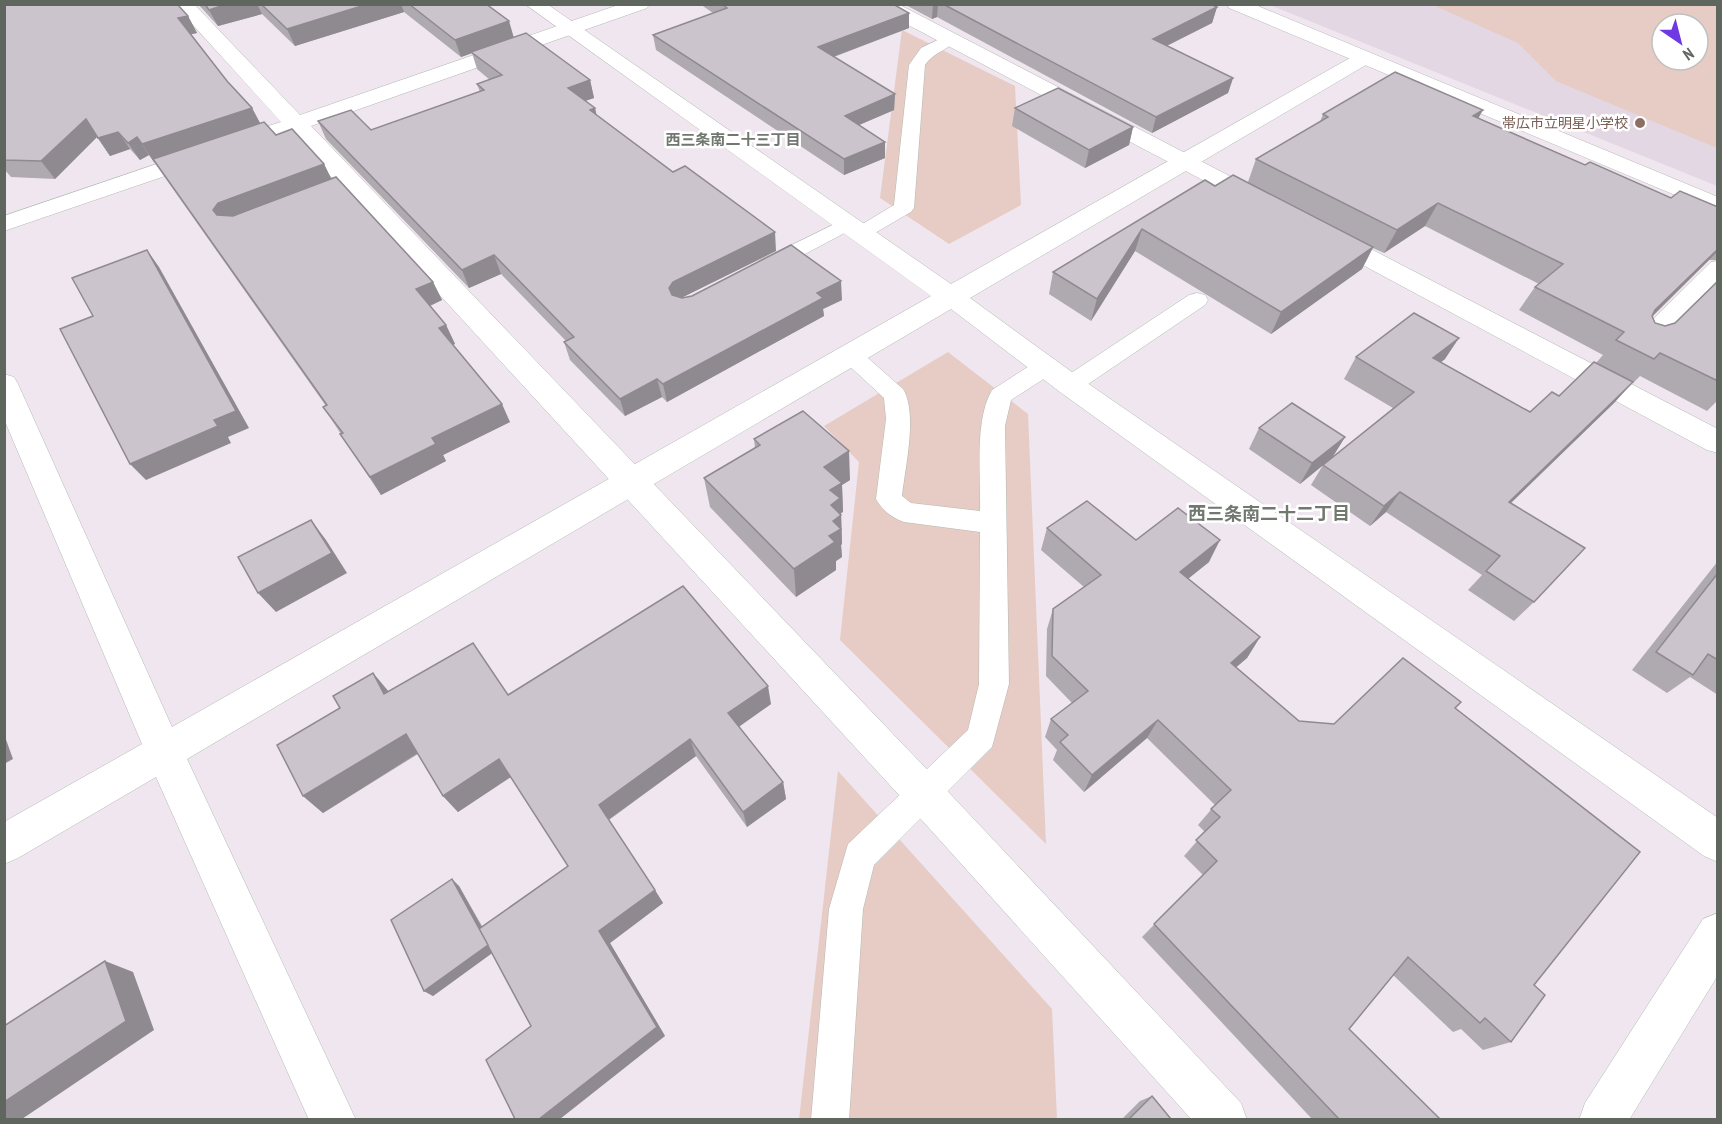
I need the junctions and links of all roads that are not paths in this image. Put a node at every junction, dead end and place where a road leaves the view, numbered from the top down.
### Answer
1 (183, 4) edge
2 (534, 4) edge
3 (639, 4) edge
4 (883, 4) edge
5 (1236, 4) edge
6 (568, 29) junction
7 (948, 40) junction
8 (1364, 58) junction
9 (294, 124) junction
10 (261, 136) edge
11 (215, 151) edge
12 (1186, 162) junction
13 (1718, 206) edge
14 (1280, 211) edge
15 (4, 224) edge
16 (854, 228) junction
17 (1311, 228) edge
18 (1718, 267) edge
19 (747, 276) edge
20 (952, 297) junction
21 (1197, 300) dead end
22 (1645, 340) edge
23 (852, 356) junction
24 (1045, 367) junction
25 (4, 384) edge
26 (1070, 385) junction
27 (1718, 442) edge
28 (630, 481) junction
29 (993, 523) junction
30 (164, 752) junction
31 (924, 794) junction
32 (1718, 842) edge
33 (4, 844) edge
34 (1718, 934) edge
35 (333, 1119) edge
36 (830, 1119) edge
37 (1224, 1119) edge
38 (1602, 1119) edge

1 - 9 street
2 - 6 street
3 - 6 street
4 - 7 street
5 - 8 street
6 - 9 street
6 - 16 street
7 - 12 street
7 - 16 lane
8 - 12 street
8 - 13 street
9 - 10 street
9 - 28 street
11 - 15 street
12 - 14 street
12 - 20 street
16 - 19 lane
16 - 20 street
17 - 27 street
18 - 22 lane
20 - 23 street
20 - 24 street
21 - 26 lane
23 - 28 street
23 - 29 lane
24 - 26 street
24 - 29 lane
25 - 30 street
26 - 32 street
28 - 30 street
28 - 31 street
29 - 31 lane
30 - 33 street
30 - 35 street
31 - 36 lane
31 - 37 street
34 - 38 street

